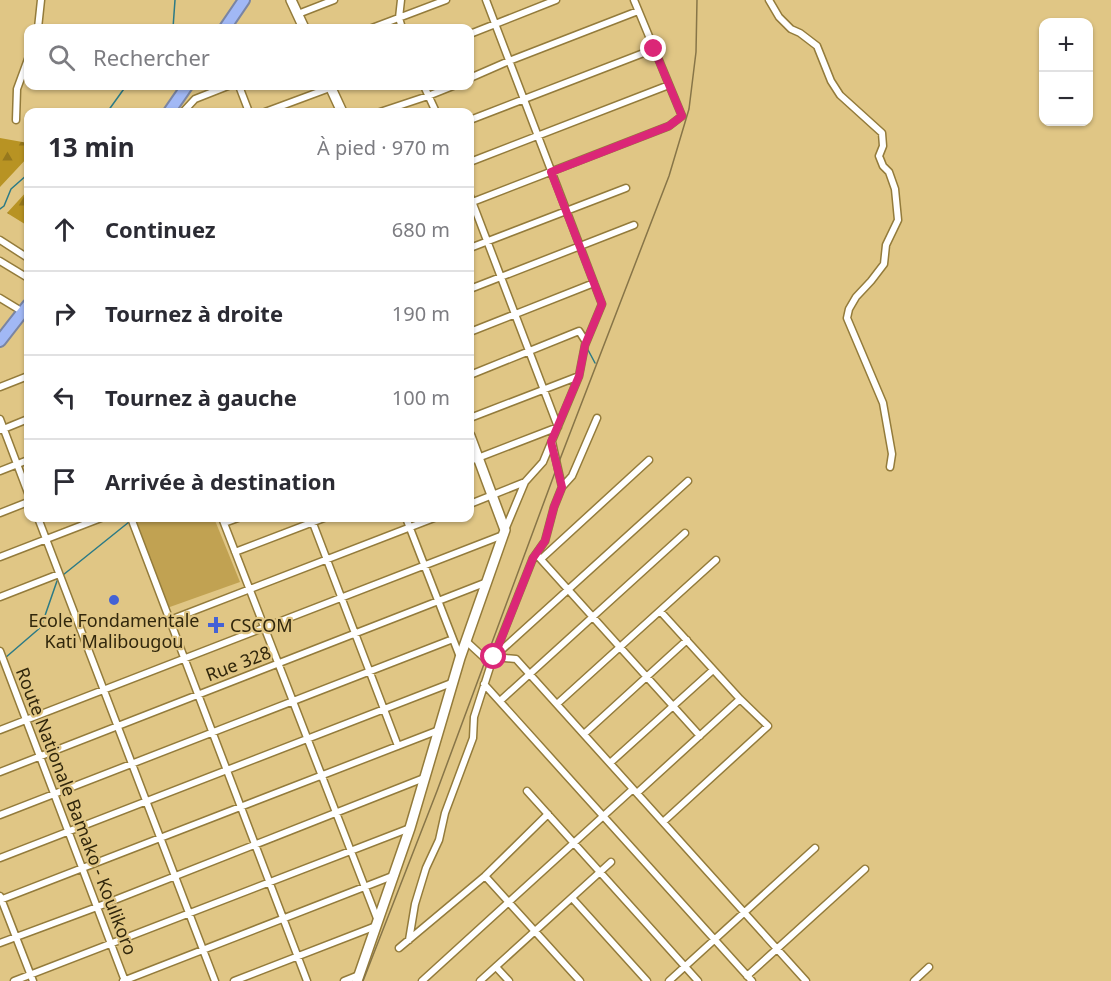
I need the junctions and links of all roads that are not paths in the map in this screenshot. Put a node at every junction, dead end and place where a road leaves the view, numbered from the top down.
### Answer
1 (41, 0) edge
2 (291, 0) edge
3 (334, 0) edge
4 (400, 0) edge
5 (446, 0) edge
6 (486, 0) edge
7 (556, 0) edge
8 (634, 0) edge
9 (770, 0) edge
10 (240, 1) edge
11 (638, 11) junction
12 (298, 14) junction
13 (399, 18) junction
14 (38, 24) edge
15 (227, 24) edge
16 (302, 24) edge
17 (383, 24) edge
18 (401, 24) edge
19 (495, 24) junction
20 (474, 32) edge
21 (654, 49) junction
22 (509, 61) junction
23 (24, 69) edge
24 (474, 76) edge
25 (669, 85) junction
26 (184, 90) edge
27 (218, 90) edge
28 (241, 90) edge
29 (322, 90) edge
30 (334, 90) edge
31 (426, 90) edge
32 (443, 90) edge
33 (428, 96) junction
34 (524, 99) junction
35 (172, 108) edge
36 (187, 108) edge
37 (247, 108) edge
38 (275, 108) edge
39 (340, 108) edge
40 (392, 108) edge
41 (434, 108) edge
42 (474, 118) edge
43 (16, 120) dead end
44 (537, 135) junction
45 (474, 160) edge
46 (551, 172) junction
47 (626, 188) dead end
48 (474, 199) edge
49 (474, 210) edge
50 (566, 211) junction
51 (634, 225) dead end
52 (0, 240) edge
53 (487, 242) junction
54 (580, 246) junction
55 (474, 247) edge
56 (24, 255) edge
57 (0, 261) edge
58 (24, 276) edge
59 (500, 277) junction
60 (594, 284) junction
61 (474, 287) edge
62 (0, 298) edge
63 (24, 308) edge
64 (24, 311) edge
65 (515, 314) junction
66 (474, 330) edge
67 (0, 341) edge
68 (586, 342) junction
69 (529, 352) junction
70 (474, 373) edge
71 (579, 376) junction
72 (24, 378) edge
73 (0, 387) edge
74 (543, 389) junction
75 (474, 416) edge
76 (597, 417) dead end
77 (0, 418) edge
78 (24, 421) edge
79 (558, 427) junction
80 (2, 429) edge
81 (551, 442) junction
82 (474, 460) edge
83 (649, 460) dead end
84 (24, 461) edge
85 (17, 464) junction
86 (890, 467) dead end
87 (0, 471) edge
88 (688, 481) dead end
89 (24, 482) edge
90 (525, 482) junction
91 (562, 487) junction
92 (492, 495) junction
93 (474, 502) edge
94 (24, 504) edge
95 (0, 513) edge
96 (40, 522) edge
97 (91, 522) edge
98 (133, 522) edge
99 (224, 522) edge
100 (307, 522) edge
101 (313, 522) edge
102 (407, 522) edge
103 (423, 522) edge
104 (409, 527) junction
105 (505, 532) junction
106 (685, 533) dead end
107 (46, 539) junction
108 (235, 552) junction
109 (0, 557) edge
110 (538, 557) junction
111 (327, 559) junction
112 (716, 560) dead end
113 (424, 566) junction
114 (59, 574) junction
115 (487, 582) junction
116 (249, 589) junction
117 (568, 590) junction
118 (0, 597) edge
119 (341, 598) junction
120 (438, 601) junction
121 (660, 611) junction
122 (593, 617) junction
123 (170, 620) junction
124 (264, 628) junction
125 (355, 634) junction
126 (453, 639) junction
127 (687, 640) junction
128 (466, 641) junction
129 (620, 647) junction
130 (0, 651) edge
131 (494, 657) junction
132 (184, 658) junction
133 (460, 658) junction
134 (278, 664) junction
135 (491, 664) junction
136 (713, 669) junction
137 (369, 672) junction
138 (530, 674) junction
139 (647, 677) junction
140 (454, 681) junction
141 (484, 684) junction
142 (103, 690) junction
143 (198, 695) junction
144 (740, 699) junction
145 (293, 701) junction
146 (500, 701) junction
147 (557, 704) junction
148 (673, 706) junction
149 (384, 709) junction
150 (26, 720) junction
151 (117, 726) junction
152 (0, 730) edge
153 (440, 730) junction
154 (212, 732) junction
155 (584, 734) junction
156 (700, 736) junction
157 (307, 738) junction
158 (398, 746) junction
159 (40, 756) junction
160 (610, 763) junction
161 (132, 764) junction
162 (227, 770) junction
163 (0, 772) edge
164 (322, 776) junction
165 (425, 778) junction
166 (527, 791) dead end
167 (635, 791) junction
168 (54, 794) junction
169 (146, 801) junction
170 (241, 807) junction
171 (336, 812) junction
172 (548, 814) junction
173 (0, 815) edge
174 (603, 816) junction
175 (663, 822) junction
176 (410, 828) junction
177 (68, 831) junction
178 (160, 838) junction
179 (574, 843) junction
180 (255, 844) junction
181 (815, 848) dead end
182 (350, 850) junction
183 (0, 858) edge
184 (611, 862) dead end
185 (82, 868) junction
186 (865, 868) dead end
187 (600, 872) junction
188 (174, 875) junction
189 (395, 875) junction
190 (485, 876) junction
191 (270, 882) junction
192 (365, 887) junction
193 (572, 898) junction
194 (0, 899) edge
195 (509, 902) junction
196 (97, 907) junction
197 (745, 913) junction
198 (189, 914) junction
199 (283, 919) junction
200 (377, 924) junction
201 (535, 931) junction
202 (16, 937) junction
203 (409, 940) junction
204 (715, 940) junction
205 (0, 943) edge
206 (111, 944) junction
207 (399, 948) dead end
208 (777, 948) junction
209 (202, 950) junction
210 (298, 957) junction
211 (496, 967) junction
212 (685, 967) junction
213 (929, 968) dead end
214 (32, 978) edge
215 (358, 978) edge
216 (749, 978) edge
217 (14, 981) edge
218 (124, 981) edge
219 (216, 981) edge
220 (234, 981) edge
221 (307, 981) edge
222 (344, 981) edge
223 (422, 981) edge
224 (480, 981) edge
225 (509, 981) edge
226 (580, 981) edge
227 (647, 981) edge
228 (669, 981) edge
229 (698, 981) edge
230 (806, 981) edge
231 (914, 981) edge

1 - 14 street
2 - 12 street
3 - 12 street
4 - 13 street
5 - 13 street
6 - 19 street
7 - 19 street
8 - 11 street
9 - 86 street
10 - 15 highway
11 - 21 street
11 - 22 street
12 - 16 street
13 - 17 street
13 - 18 street
19 - 20 street
19 - 22 street
21 - 25 street
21 - 34 street
22 - 24 street
22 - 34 street
23 - 43 street
25 - 44 street
25 - 46 street
26 - 35 highway
27 - 36 street
28 - 37 street
29 - 38 street
30 - 39 street
31 - 33 street
32 - 33 street
33 - 40 street
33 - 41 street
34 - 42 street
34 - 44 street
44 - 45 street
44 - 46 street
46 - 48 street
46 - 50 street
47 - 50 street
49 - 53 street
50 - 53 street
50 - 54 street
51 - 54 street
52 - 56 street
53 - 55 street
53 - 59 street
54 - 59 street
54 - 60 street
57 - 58 street
59 - 61 street
59 - 65 street
60 - 65 street
60 - 68 street
62 - 63 street
64 - 67 highway
65 - 66 street
65 - 69 street
68 - 69 street
68 - 71 street
69 - 70 street
69 - 74 street
71 - 74 street
71 - 79 street
72 - 73 street
74 - 75 street
74 - 79 street
76 - 91 street
77 - 80 street
78 - 80 street
79 - 81 street
79 - 82 street
80 - 85 street
81 - 90 street
81 - 91 street
82 - 92 street
83 - 110 street
84 - 85 street
85 - 87 street
85 - 89 street
88 - 117 street
90 - 92 street
90 - 105 street
91 - 110 street
92 - 93 street
92 - 105 street
94 - 95 street
96 - 107 street
97 - 107 street
98 - 123 street
99 - 108 street
100 - 108 street
101 - 111 street
102 - 104 street
103 - 104 street
104 - 111 street
104 - 113 street
105 - 113 street
105 - 115 street
106 - 122 street
107 - 109 street
107 - 114 street
108 - 116 street
110 - 117 street
110 - 131 street
111 - 116 street
111 - 119 street
112 - 121 street
113 - 119 street
113 - 120 street
114 - 118 street
114 - 142 street
115 - 120 street, Rue 328
115 - 128 street
116 - 123 street
116 - 124 street
117 - 122 street
117 - 131 street
119 - 124 street
119 - 125 street
120 - 125 street, Rue 328
120 - 126 street
121 - 127 street
121 - 129 street
122 - 129 street
122 - 138 street
123 - 132 street
124 - 132 street
124 - 134 street
125 - 134 street, Rue 328
125 - 137 street
126 - 133 street
126 - 137 street
127 - 136 street
127 - 139 street
128 - 133 street
128 - 135 street
129 - 139 street
129 - 147 street
130 - 150 street, Route Nationale Bamako - Koulikoro
131 - 135 street
131 - 138 street
132 - 142 street
132 - 143 street
133 - 140 street
134 - 143 street, Rue 328
134 - 145 street
135 - 141 street
136 - 144 street
136 - 148 street
137 - 145 street
137 - 149 street
138 - 146 street
138 - 147 street
139 - 148 street
139 - 155 street
140 - 149 street
140 - 153 street
141 - 146 street
141 - 203 street
142 - 150 street
142 - 151 street
143 - 151 street, Rue 328
143 - 154 street
144 - 156 street
144 - 175 street
145 - 154 street
145 - 157 street
146 - 174 street
147 - 155 street
148 - 156 street
148 - 160 street
149 - 157 street
149 - 158 street
150 - 152 street
150 - 159 street, Route Nationale Bamako - Koulikoro
151 - 159 street, Rue 328
151 - 161 street
153 - 158 street
153 - 165 street
154 - 161 street
154 - 162 street
155 - 160 street
156 - 167 street
157 - 162 street
157 - 164 street
158 - 164 street
159 - 163 street, Rue 328
159 - 168 street, Route Nationale Bamako - Koulikoro
160 - 167 street
161 - 168 street
161 - 169 street
162 - 169 street
162 - 170 street
164 - 170 street
164 - 171 street
165 - 171 street
165 - 176 street
166 - 172 street
167 - 174 street
167 - 175 street
168 - 173 street
168 - 177 street, Route Nationale Bamako - Koulikoro
169 - 177 street
169 - 178 street
170 - 178 street
170 - 180 street
171 - 180 street
171 - 182 street
172 - 179 street
172 - 190 street
174 - 179 street
174 - 204 street
175 - 197 street
176 - 182 street
176 - 189 street
177 - 183 street
177 - 185 street, Route Nationale Bamako - Koulikoro
178 - 185 street
178 - 188 street
179 - 187 street
179 - 195 street
180 - 188 street
180 - 191 street
181 - 197 street
182 - 191 street
182 - 192 street
184 - 187 street
185 - 194 street
185 - 196 street, Route Nationale Bamako - Koulikoro
186 - 208 street
187 - 193 street
187 - 212 street
188 - 196 street
188 - 198 street
189 - 192 street
189 - 200 street
190 - 195 street
190 - 203 street
191 - 198 street
191 - 199 street
192 - 199 street
192 - 200 street
193 - 201 street
193 - 227 street
194 - 202 street
195 - 201 street
195 - 223 street
196 - 202 street
196 - 206 street, Route Nationale Bamako - Koulikoro
197 - 204 street
197 - 208 street
198 - 206 street
198 - 209 street
199 - 209 street
199 - 210 street
200 - 210 street
200 - 215 street
201 - 211 street
201 - 226 street
202 - 205 street
202 - 214 street
203 - 207 street
204 - 212 street
204 - 216 street
206 - 214 street
206 - 218 street, Route Nationale Bamako - Koulikoro
208 - 216 street
208 - 230 street
209 - 218 street
209 - 219 street
210 - 220 street
210 - 221 street
211 - 224 street
211 - 225 street
212 - 228 street
212 - 229 street
213 - 231 street
214 - 217 street
215 - 222 street

